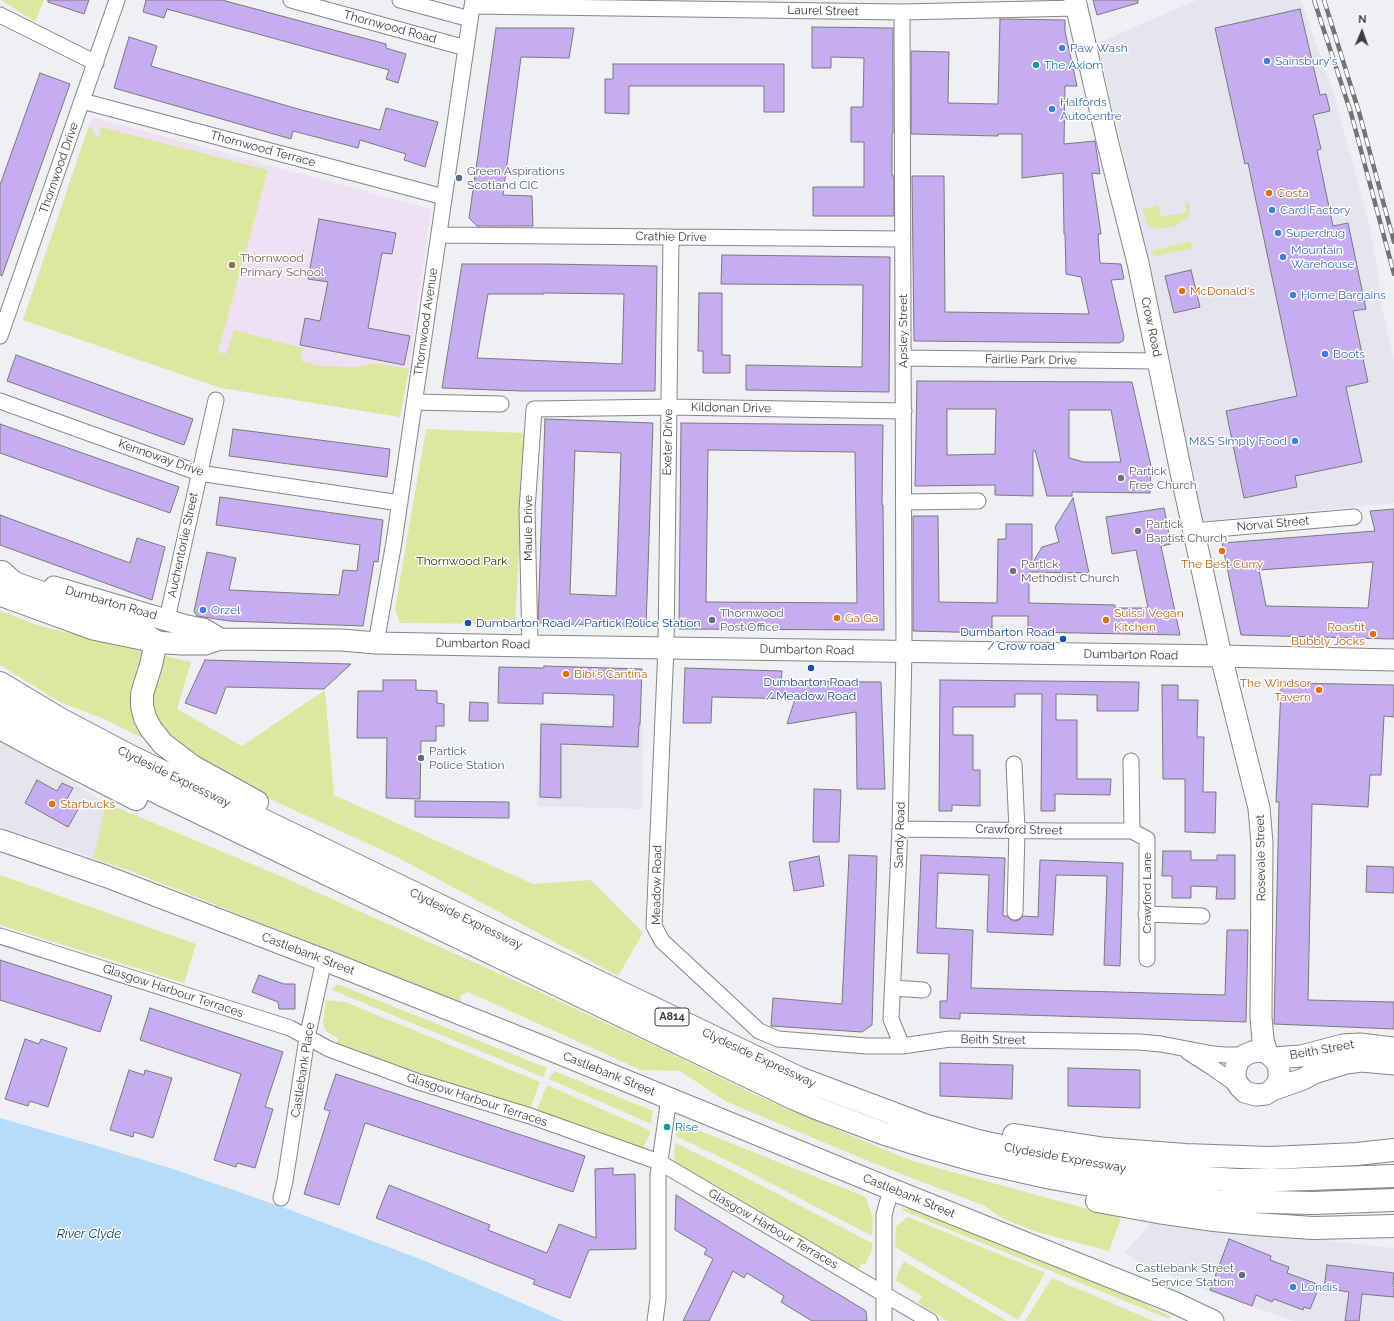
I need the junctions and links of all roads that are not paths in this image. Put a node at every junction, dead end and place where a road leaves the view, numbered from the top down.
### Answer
1 (117, 0) edge
2 (291, 0) edge
3 (400, 0) edge
4 (1076, 4) edge
5 (668, 5) edge
6 (471, 9) edge
7 (902, 12) junction
8 (0, 15) edge
9 (466, 48) junction
10 (96, 63) junction
11 (82, 100) junction
12 (444, 197) junction
13 (439, 235) junction
14 (671, 237) junction
15 (903, 239) junction
16 (0, 336) edge
17 (903, 358) junction
18 (1158, 361) junction
19 (216, 400) dead end
20 (0, 402) edge
21 (414, 402) junction
22 (501, 404) dead end
23 (669, 407) junction
24 (534, 409) joint
25 (904, 411) junction
26 (199, 473) junction
27 (978, 501) dead end
28 (904, 502) junction
29 (400, 503) junction
30 (1354, 517) dead end
31 (1193, 531) junction
32 (1, 572) edge
33 (0, 595) edge
34 (167, 620) junction
35 (220, 639) junction
36 (156, 642) junction
37 (376, 643) junction
38 (530, 646) junction
39 (666, 647) junction
40 (904, 651) junction
41 (1221, 656) junction
42 (1394, 660) edge
43 (0, 683) edge
44 (0, 707) edge
45 (0, 728) edge
46 (1131, 761) dead end
47 (1014, 764) dead end
48 (900, 829) junction
49 (1017, 830) junction
50 (1134, 832) junction
51 (0, 840) edge
52 (406, 912) junction
53 (1015, 912) dead end
54 (1146, 914) junction
55 (1202, 916) dead end
56 (0, 936) edge
57 (505, 937) junction
58 (1147, 959) dead end
59 (324, 960) junction
60 (893, 988) junction
61 (923, 990) dead end
62 (307, 1038) junction
63 (805, 1041) joint
64 (902, 1046) junction
65 (1181, 1048) junction
66 (1394, 1048) edge
67 (1258, 1055) junction
68 (1394, 1064) edge
69 (1240, 1087) junction
70 (1272, 1090) junction
71 (669, 1098) junction
72 (816, 1108) junction
73 (876, 1108) junction
74 (1394, 1150) edge
75 (660, 1162) junction
76 (1394, 1176) edge
77 (891, 1189) junction
78 (281, 1198) dead end
79 (1394, 1200) edge
80 (1394, 1226) edge
81 (884, 1294) junction
82 (655, 1321) edge
83 (884, 1321) edge
84 (930, 1321) edge
85 (1213, 1321) edge

1 - 10 street, Thornwood Drive
2 - 9 street, Thornwood Road
3 - 6 street
4 - 7 street, Laurel Street
4 - 18 street, Crow Road
5 - 6 street, Laurel Street
5 - 7 street, Laurel Street
6 - 9 street, Thornwood Avenue
7 - 15 street, Apsley Street
8 - 10 street
9 - 12 street, Thornwood Avenue
10 - 11 street, Thornwood Drive
11 - 12 street, Thornwood Terrace
11 - 16 street, Thornwood Drive
12 - 13 street, Thornwood Avenue
13 - 14 street, Crathie Drive
13 - 21 street, Thornwood Avenue
14 - 15 street, Crathie Drive
14 - 23 street, Exeter Drive
15 - 17 street, Apsley Street
17 - 18 street, Fairlie Park Drive
17 - 25 street, Apsley Street
18 - 31 street, Crow Road
19 - 26 street, Auchentorlie Street
20 - 26 street, Kennoway Drive
21 - 22 street
21 - 29 street, Thornwood Avenue
23 - 24 street, Kildonan Drive
23 - 25 street, Kildonan Drive
23 - 39 street, Exeter Drive
24 - 38 street, Maule Drive
25 - 28 street, Apsley Street
26 - 29 street, Kennoway Drive
26 - 34 street, Auchentorlie Street
27 - 28 street
28 - 40 street, Apsley Street
29 - 37 street, Thornwood Avenue
30 - 31 street, Norval Street
31 - 41 street, Crow Road
32 - 34 street, Dumbarton Road
32 - 36 main road
33 - 36 street, Dumbarton Road
34 - 35 street, Dumbarton Road
35 - 36 street, Dumbarton Road
35 - 37 street, Dumbarton Road
36 - 57 main road
37 - 38 street, Dumbarton Road
38 - 39 street, Dumbarton Road
39 - 40 street, Dumbarton Road
39 - 63 street, Meadow Road
40 - 41 street, Dumbarton Road
40 - 48 street, Sandy Road
41 - 42 street, Dumbarton Road
41 - 67 street, Rosevale Street
43 - 57 main road, Clydeside Expressway / A814
44 - 52 main road, Clydeside Expressway / A814
45 - 52 main road
46 - 50 street
47 - 49 street
48 - 49 street, Crawford Street
48 - 60 street, Sandy Road
49 - 50 street, Crawford Street
49 - 53 street
50 - 54 street, Crawford Lane
51 - 59 street, Castlebank Street
52 - 72 main road, Clydeside Expressway / A814
54 - 55 street
54 - 58 street, Crawford Lane
56 - 62 street, Glasgow Harbour Terraces
57 - 73 main road, Clydeside Expressway / A814
59 - 62 street, Castlebank Place
59 - 71 street, Castlebank Street
60 - 61 street
60 - 64 street, Sandy Road
62 - 75 street, Glasgow Harbour Terraces
62 - 78 street, Castlebank Place
63 - 64 street, Beith Street
64 - 65 street, Beith Street
65 - 67 street, Beith Street
65 - 69 street, Beith Street
66 - 67 street, Beith Street
67 - 69 street
67 - 70 street, Beith Street
68 - 70 street, Beith Street
69 - 70 street, Beith Street
71 - 75 street
71 - 77 street, Castlebank Street
72 - 79 main road, Clydeside Expressway / A814
72 - 80 main road
73 - 74 main road
73 - 76 main road, Clydeside Expressway / A814
75 - 81 street, Glasgow Harbour Terraces
75 - 82 street
77 - 81 street
77 - 85 street, Castlebank Street
81 - 83 street
81 - 84 street, Glasgow Harbour Terraces

